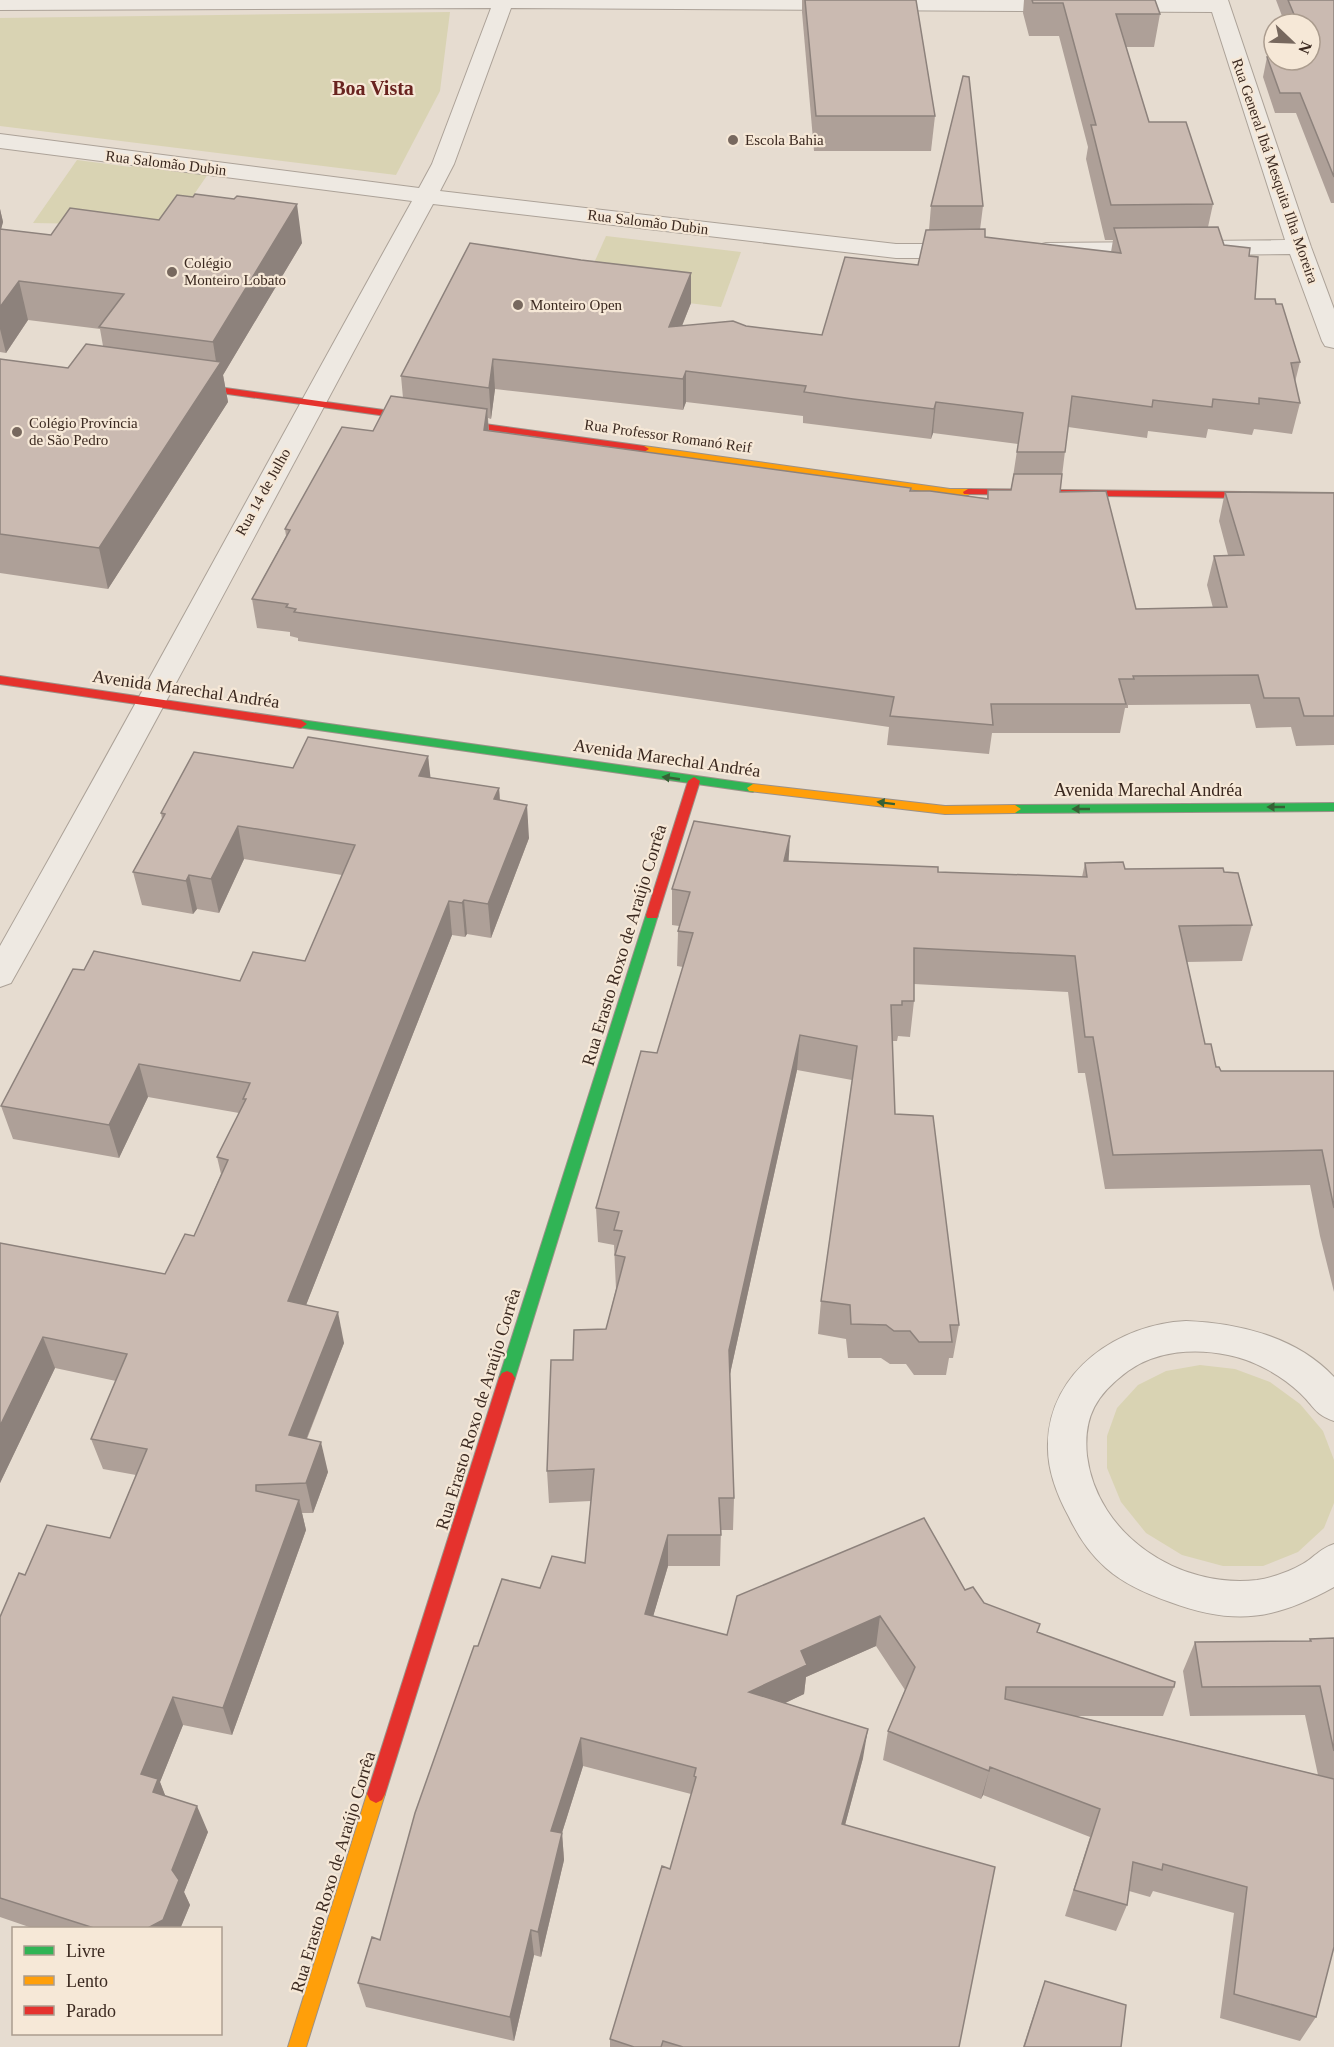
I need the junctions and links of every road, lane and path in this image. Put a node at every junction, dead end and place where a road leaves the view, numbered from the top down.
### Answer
1 (503, 1) edge
2 (1219, 3) edge
3 (0, 4) edge
4 (0, 141) edge
5 (426, 196) junction
6 (1299, 248) junction
7 (991, 250) edge
8 (1026, 250) edge
9 (1334, 340) edge
10 (174, 384) edge
11 (312, 403) junction
12 (1334, 496) edge
13 (0, 680) edge
14 (152, 703) junction
15 (694, 781) junction
16 (1334, 807) edge
17 (0, 975) edge
18 (1334, 1405) edge
19 (1334, 1562) edge
20 (297, 2047) edge

1 - 2 street
1 - 3 street
1 - 5 street, Rua 14 de Julho
2 - 6 street, Rua General Ibá Mesquita Ilha Moreira
4 - 5 street, Rua Salomão Dubin
5 - 7 street, Rua Salomão Dubin
5 - 11 street, Rua 14 de Julho
6 - 8 street
6 - 9 street, Rua General Ibá Mesquita Ilha Moreira
10 - 11 street, Rua Professor Romanó Reif
11 - 12 street, Rua Professor Romanó Reif
11 - 14 street, Rua 14 de Julho
13 - 14 street, Avenida Marechal Andréa
15 -> 14 street, Avenida Marechal Andréa
14 - 17 street, Rua 14 de Julho
16 -> 15 street, Avenida Marechal Andréa
15 - 20 street, Rua Erasto Roxo de Araújo Corrêa
18 - 19 street

